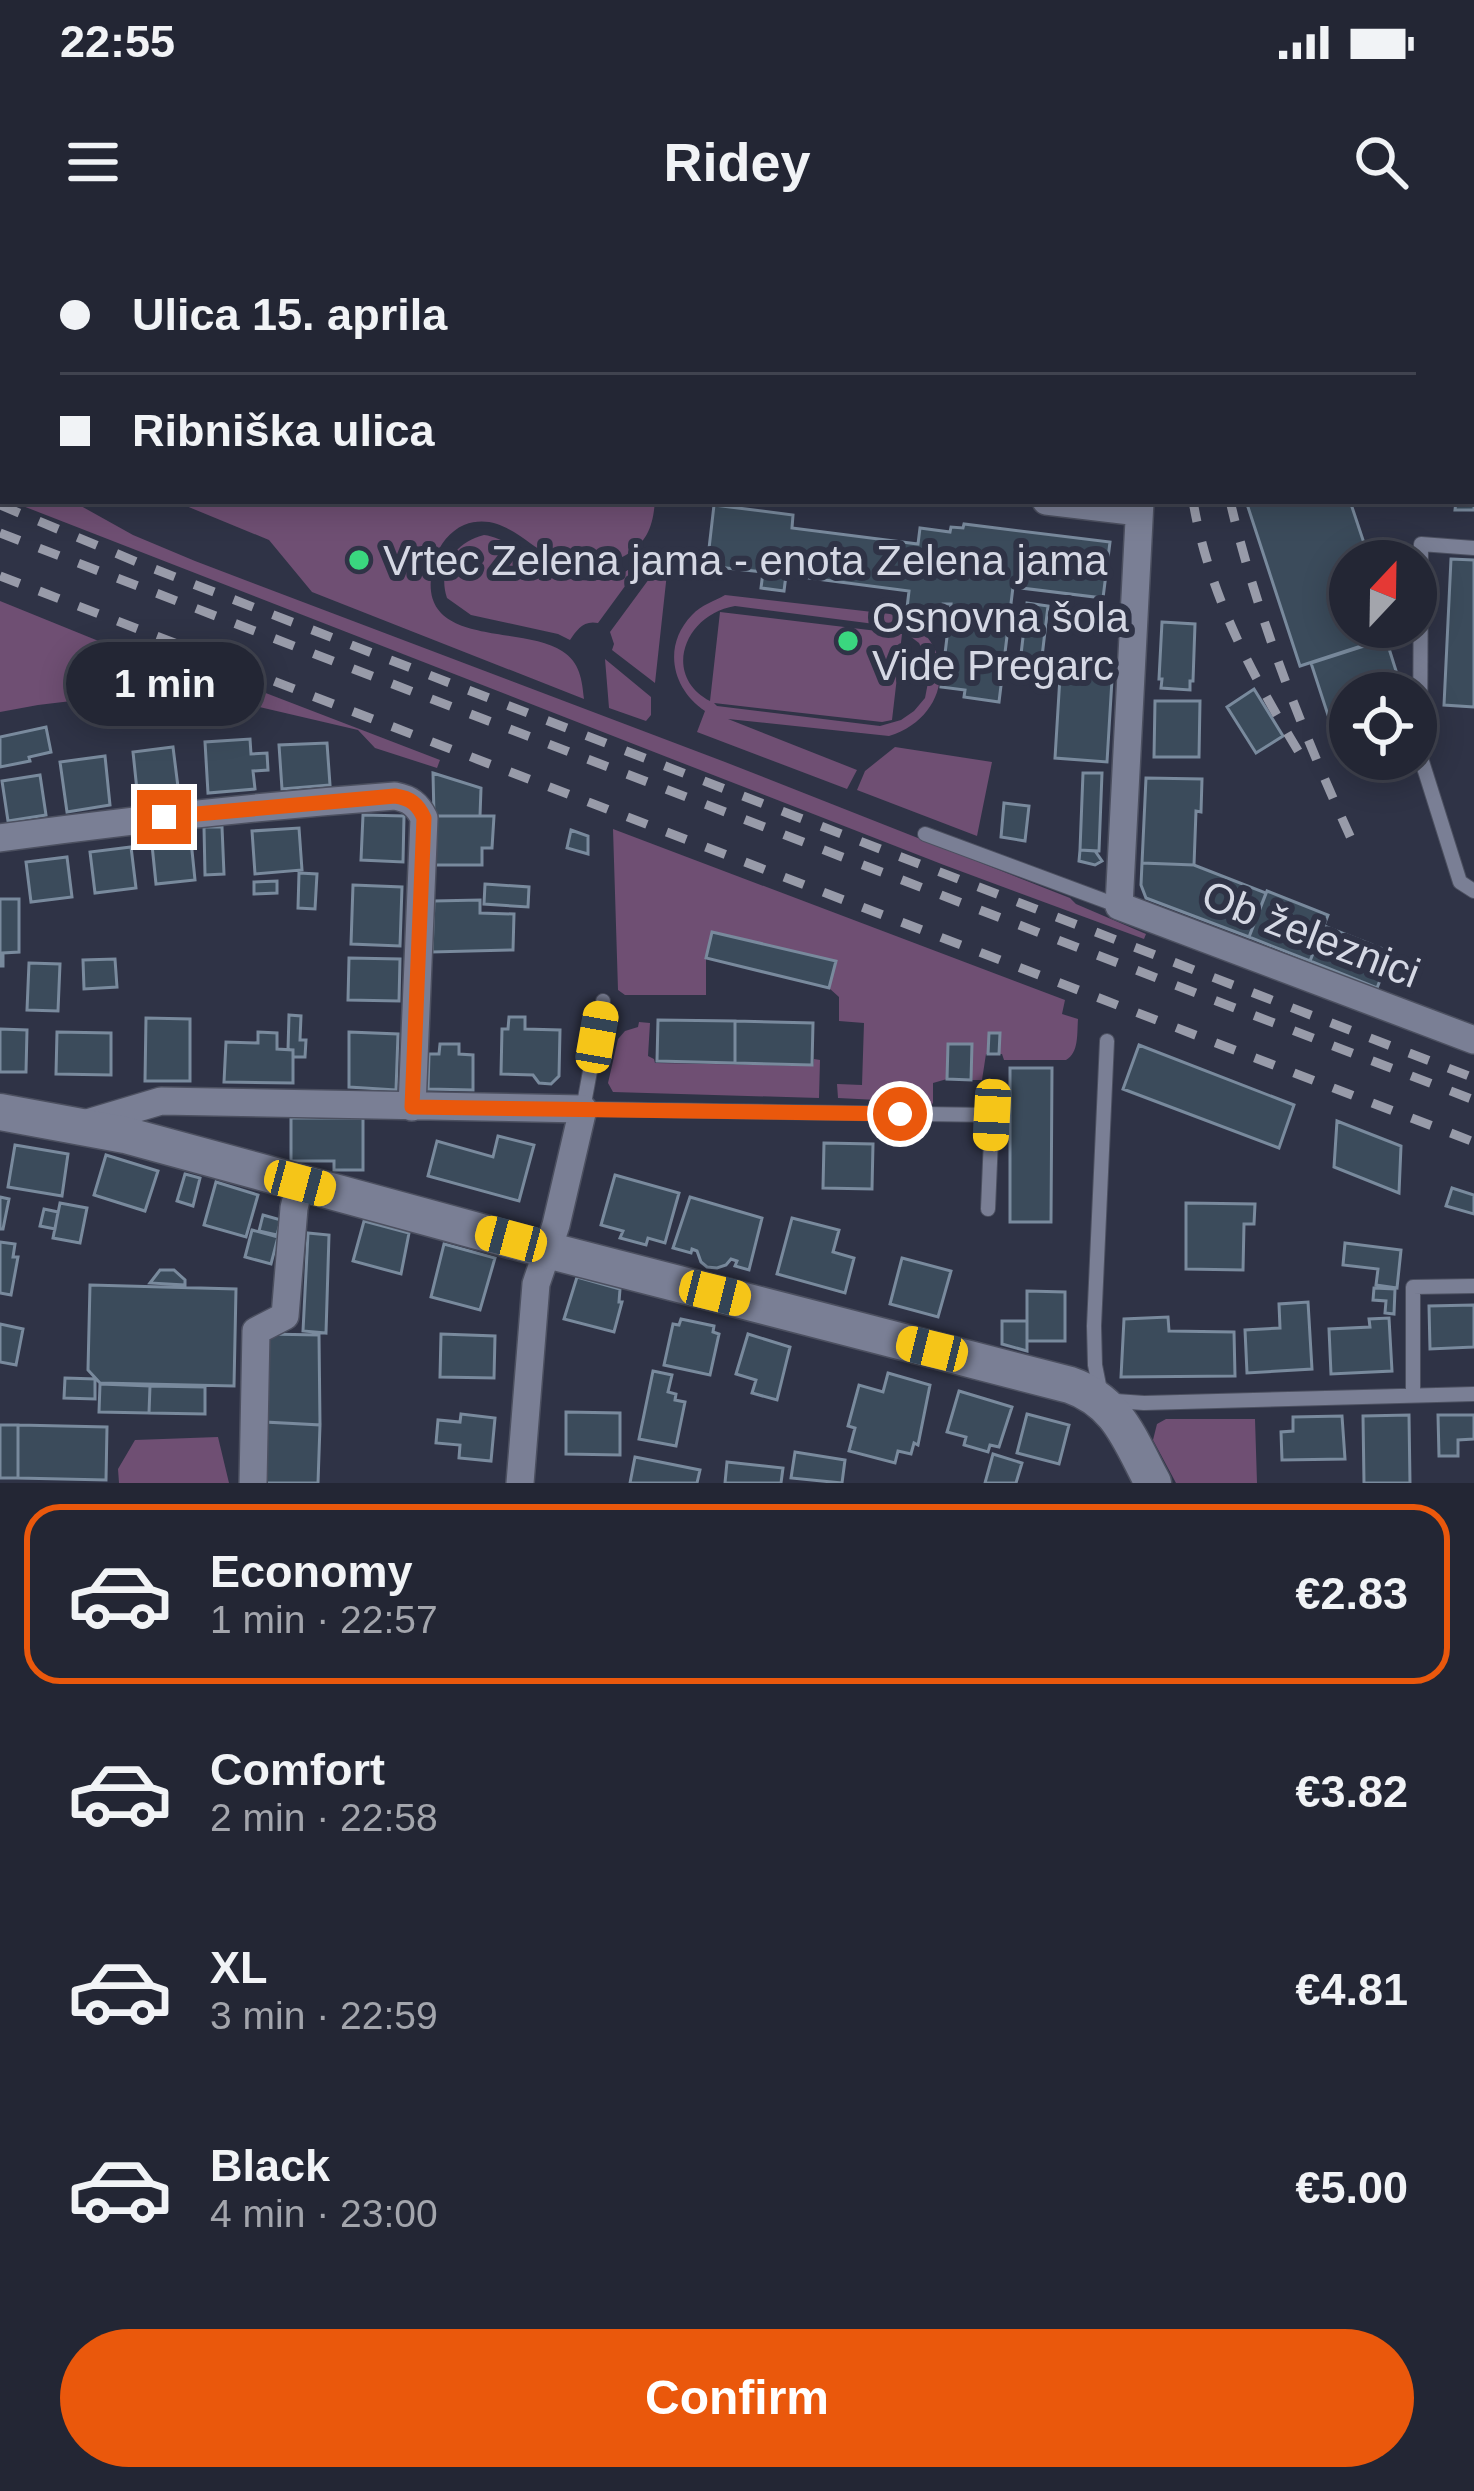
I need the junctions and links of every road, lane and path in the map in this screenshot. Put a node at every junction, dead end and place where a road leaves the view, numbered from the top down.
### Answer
1 (1102, 504) edge
2 (1139, 506) edge
3 (1474, 548) edge
4 (925, 834) dead end
5 (0, 838) edge
6 (1474, 891) edge
7 (1119, 906) junction
8 (603, 1001) dead end
9 (1474, 1040) edge
10 (1107, 1041) dead end
11 (412, 1107) junction
12 (583, 1109) junction
13 (0, 1112) edge
14 (80, 1125) junction
15 (300, 1183) junction
16 (988, 1209) dead end
17 (547, 1250) junction
18 (1474, 1286) edge
19 (1474, 1394) edge
20 (1413, 1395) junction
21 (1102, 1400) junction
22 (254, 1483) edge
23 (520, 1483) edge
24 (1153, 1483) edge

1 - 2 street
2 - 7 street
3 - 6 lane
4 - 7 lane
5 - 11 street
7 - 9 street, Ob železnici
8 - 12 lane
10 - 21 lane
11 - 12 street
11 - 14 street
12 - 16 lane
12 - 17 street
13 - 14 street
14 - 15 street
15 - 17 street
15 - 22 street
17 - 21 street
17 - 23 street
18 - 20 lane
19 - 20 lane
20 - 21 lane
21 - 24 street

